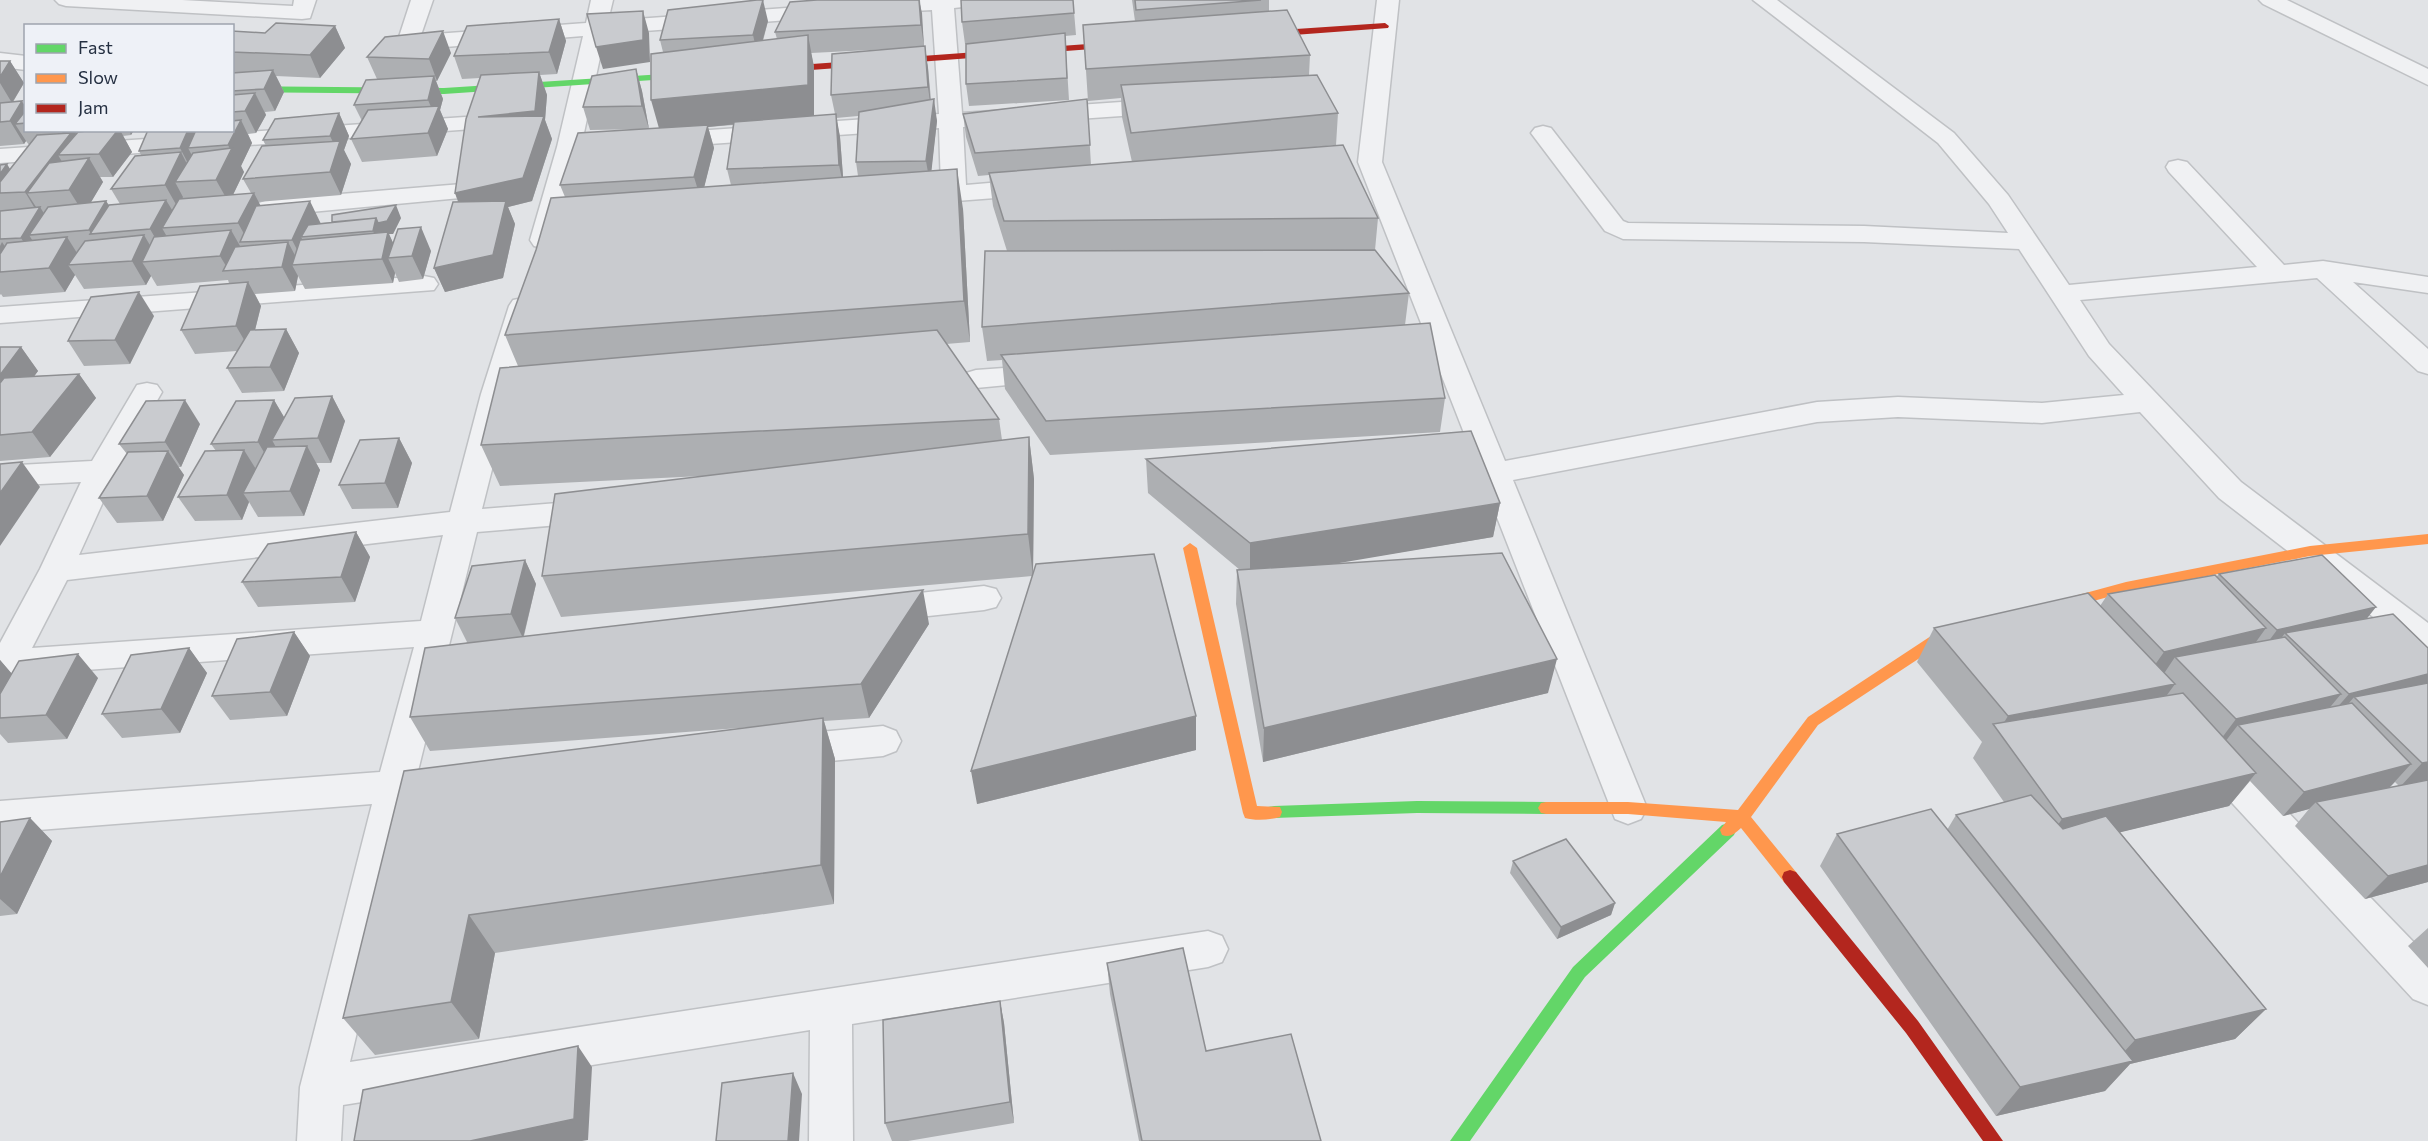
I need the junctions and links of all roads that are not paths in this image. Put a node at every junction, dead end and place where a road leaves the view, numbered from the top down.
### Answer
1 (66, 0) edge
2 (305, 0) edge
3 (422, 0) edge
4 (982, 0) edge
5 (1764, 0) edge
6 (2271, 0) edge
7 (942, 1) edge
8 (1387, 13) edge
9 (599, 14) edge
10 (1243, 36) edge
11 (1149, 43) edge
12 (948, 57) junction
13 (0, 60) edge
14 (24, 63) edge
15 (756, 71) edge
16 (709, 74) edge
17 (2428, 78) edge
18 (582, 83) junction
19 (234, 88) edge
20 (1184, 104) edge
21 (951, 120) junction
22 (465, 124) edge
23 (1543, 133) dead end
24 (640, 142) edge
25 (0, 156) edge
26 (2178, 167) dead end
27 (1060, 185) edge
28 (462, 192) edge
29 (954, 193) junction
30 (894, 198) edge
31 (249, 210) edge
32 (2026, 242) junction
33 (2323, 269) junction
34 (2278, 274) junction
35 (424, 284) dead end
36 (2428, 285) edge
37 (2062, 294) junction
38 (0, 315) edge
39 (2428, 365) edge
40 (1072, 372) edge
41 (976, 379) dead end
42 (147, 392) dead end
43 (2147, 402) junction
44 (102, 471) junction
45 (1494, 473) junction
46 (0, 476) edge
47 (617, 509) edge
48 (463, 522) junction
49 (2428, 539) edge
50 (1190, 548) dead end
51 (2310, 551) junction
52 (1529, 560) junction
53 (1494, 562) edge
54 (56, 569) junction
55 (984, 598) dead end
56 (854, 612) edge
57 (2065, 615) edge
58 (1980, 628) edge
59 (2428, 641) edge
60 (441, 650) junction
61 (4, 663) edge
62 (2191, 734) edge
63 (883, 741) dead end
64 (752, 753) edge
65 (442, 782) edge
66 (395, 787) junction
67 (1628, 808) junction
68 (0, 817) edge
69 (1742, 817) junction
70 (1208, 949) dead end
71 (2428, 986) edge
72 (831, 1008) junction
73 (322, 1087) junction
74 (319, 1141) edge
75 (831, 1141) edge
76 (1459, 1141) edge
77 (1994, 1141) edge

1 - 2 street
3 - 9 street
4 - 7 street
5 - 32 street
6 - 17 street
7 - 9 street
7 - 12 street
8 - 10 street
8 - 45 street
9 - 18 street
11 - 12 street
12 - 15 street
12 - 21 street
13 - 14 street
16 - 18 street
18 - 19 street
18 - 48 street
20 - 21 street
21 - 24 street
21 - 29 street
22 - 25 street
23 - 32 street
26 - 34 street
27 - 29 street
28 - 31 street
29 - 30 street
32 - 37 street
33 - 34 street
33 - 36 street
33 - 39 street
34 - 37 street
35 - 38 street
37 - 43 street
40 - 41 street
42 - 44 street
43 - 45 street
43 - 51 street
44 - 46 street
44 - 54 street
45 - 52 street
47 - 48 street
48 - 54 street
48 - 60 street
49 - 51 street
50 - 67 street
51 - 57 street
51 - 59 street
52 - 53 street
52 - 67 street
54 - 61 street
55 - 56 street
58 - 69 street
60 - 61 street
60 - 66 street
62 - 71 street
63 - 64 street
65 - 66 street
66 - 68 street
66 - 73 street
67 - 69 street
69 - 76 street
69 - 77 street
70 - 72 street
72 - 73 street
72 - 75 street
73 - 74 street

